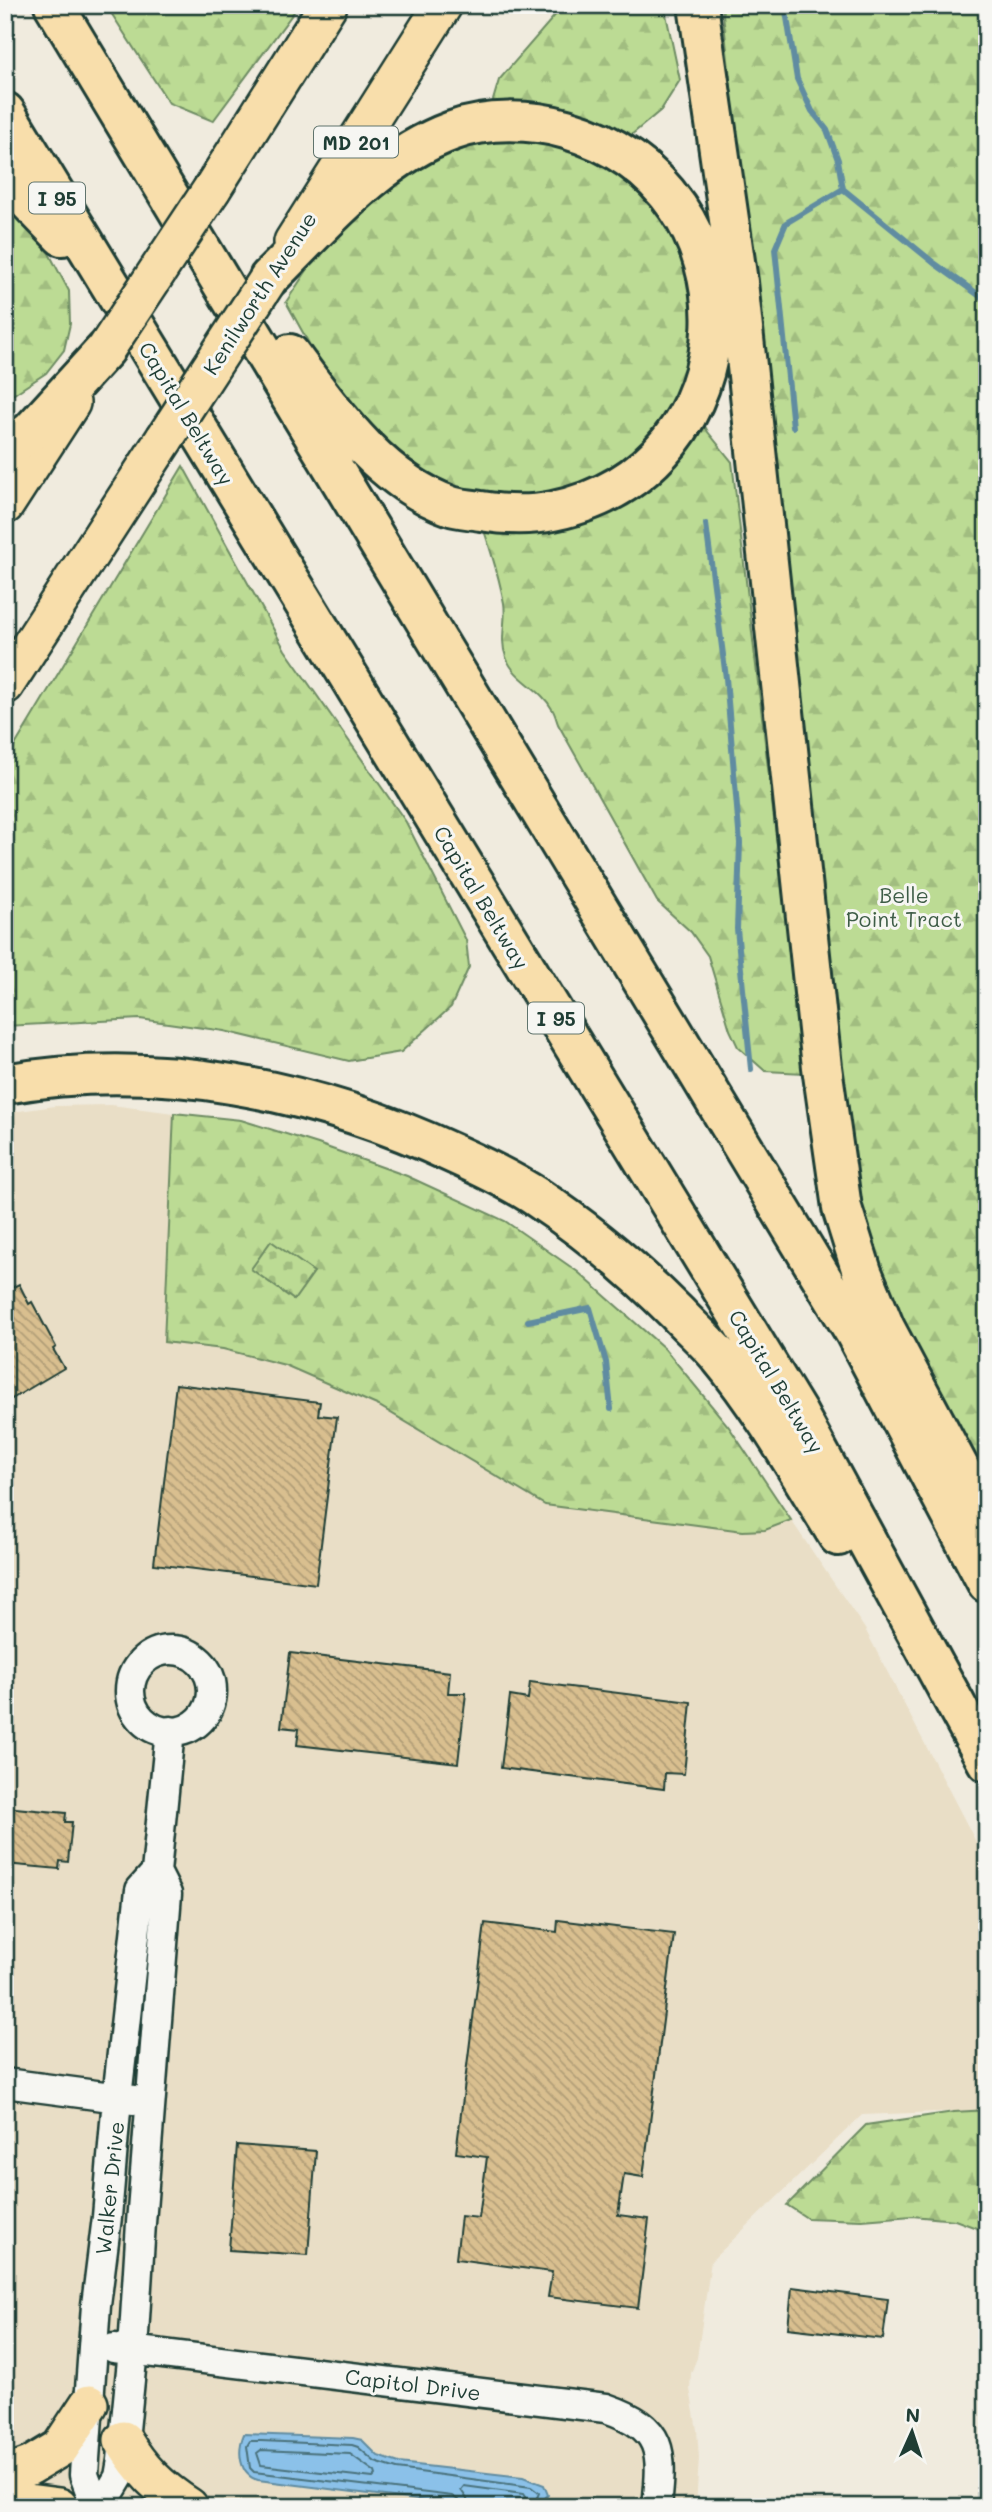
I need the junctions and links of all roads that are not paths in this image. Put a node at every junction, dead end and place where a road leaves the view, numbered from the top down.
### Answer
1 (54, 5) edge
2 (328, 5) edge
3 (443, 5) edge
4 (698, 5) edge
5 (5, 112) edge
6 (141, 150) junction
7 (5, 177) edge
8 (270, 278) junction
9 (108, 284) junction
10 (106, 349) junction
11 (5, 451) edge
12 (5, 505) edge
13 (5, 685) edge
14 (5, 1084) edge
15 (987, 1520) edge
16 (987, 1583) edge
17 (170, 1731) dead end
18 (987, 1762) edge
19 (987, 1779) edge
20 (156, 1872) junction
21 (5, 2082) edge
22 (117, 2098) junction
23 (150, 2102) junction
24 (93, 2345) junction
25 (133, 2350) junction
26 (89, 2404) junction
27 (123, 2440) junction
28 (5, 2475) edge
29 (5, 2500) edge
30 (60, 2507) edge
31 (99, 2507) edge
32 (189, 2507) edge
33 (657, 2507) edge

1 - 6 highway
2 - 10 main road, bridge
3 - 8 main road, Kenilworth Avenue / MD 201
4 - 15 highway
5 - 9 highway, Capital Beltway / I 95
6 - 8 highway
6 - 16 highway
7 - 9 highway
8 - 13 main road, Kenilworth Avenue / MD 201, bridge
9 - 18 highway, Capital Beltway / I 95
10 - 11 highway
10 - 12 main road
14 - 19 highway
17 - 20 street, Walker Drive
20 - 22 street, Walker Drive
20 - 23 street, Walker Drive
21 - 22 street
22 - 23 street
22 - 24 street, Walker Drive
23 - 25 street, Walker Drive
24 - 25 street, Capitol Drive
24 - 26 street, Walker Drive
25 - 27 street, Walker Drive
25 - 33 street, Capitol Drive
26 - 28 main road
26 - 31 street, Walker Drive
27 - 31 street, Walker Drive
27 - 32 main road
29 - 30 main road

